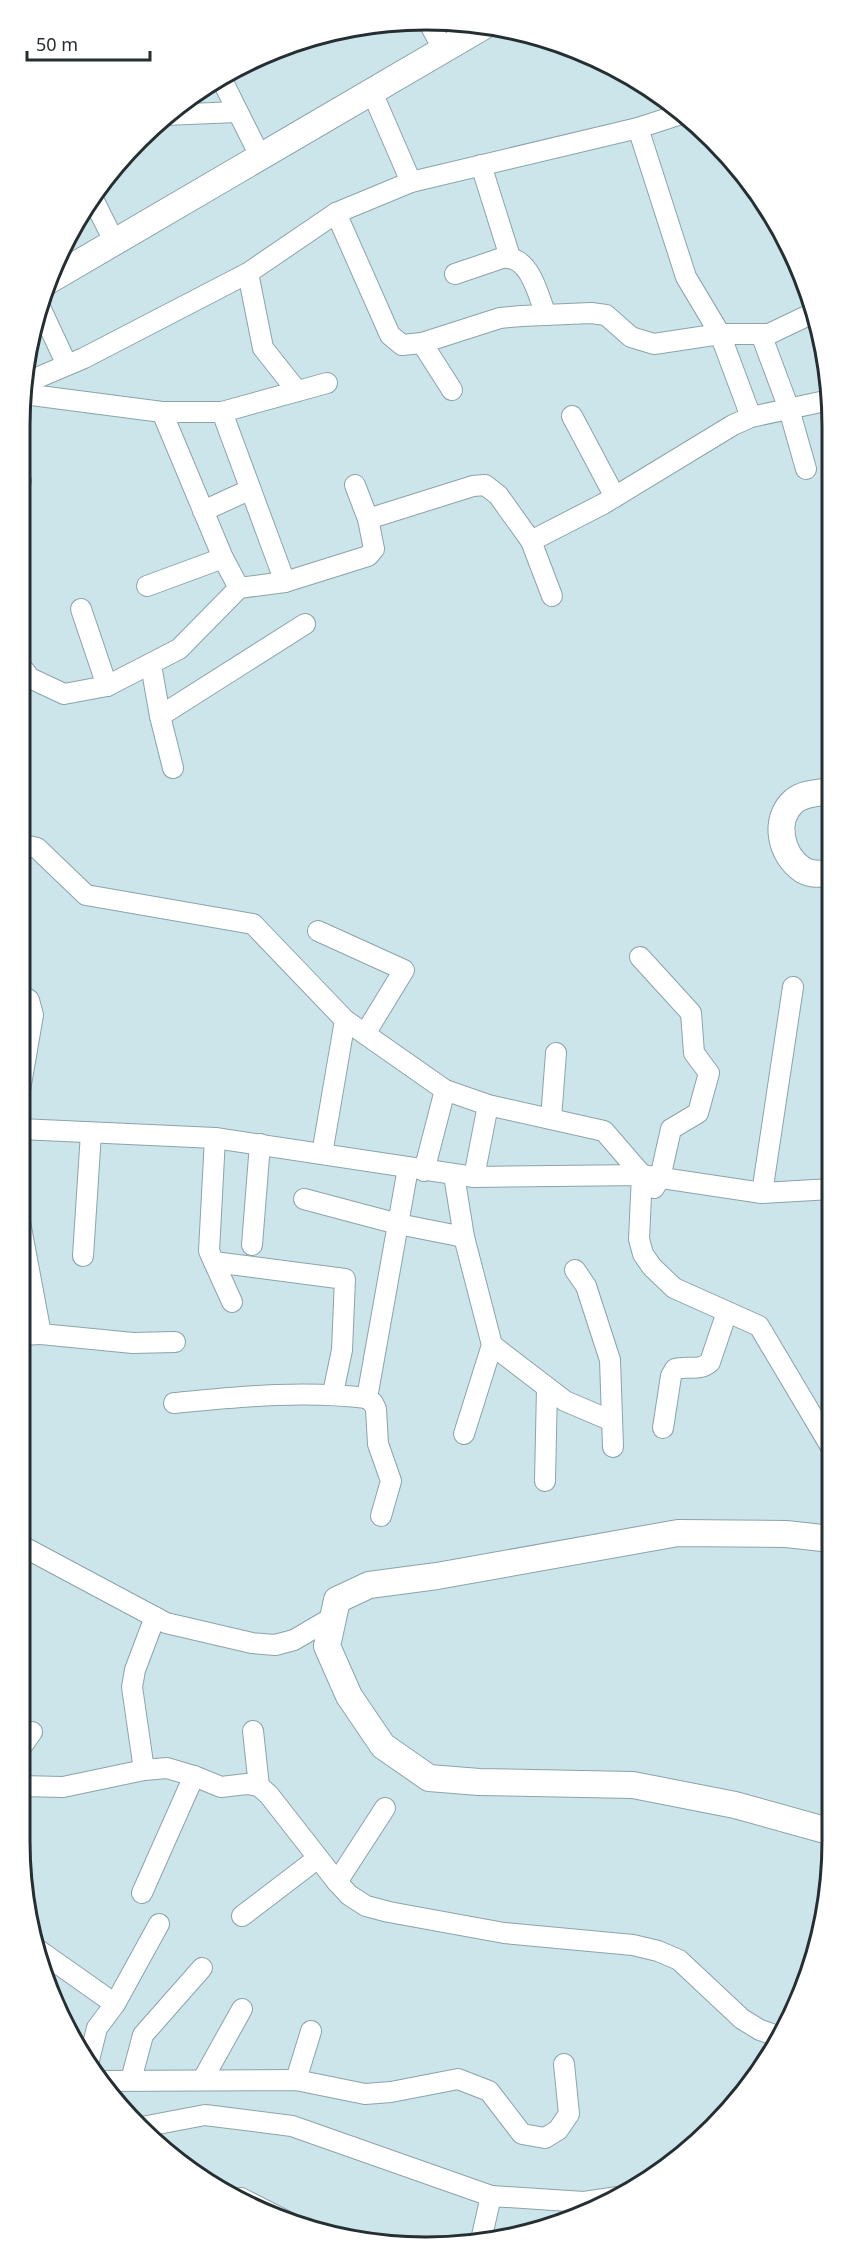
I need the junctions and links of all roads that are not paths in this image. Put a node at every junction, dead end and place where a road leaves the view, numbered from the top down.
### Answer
1 (433, 30) edge
2 (472, 33) edge
3 (442, 49) junction
4 (224, 85) edge
5 (372, 92) junction
6 (237, 112) junction
7 (182, 114) edge
8 (673, 117) edge
9 (638, 128) junction
10 (260, 156) junction
11 (481, 165) junction
12 (411, 182) junction
13 (97, 206) edge
14 (336, 213) junction
15 (115, 243) junction
16 (510, 257) junction
17 (248, 273) junction
18 (60, 274) edge
19 (455, 274) dead end
20 (546, 315) junction
21 (806, 316) edge
22 (45, 318) edge
23 (720, 334) junction
24 (761, 334) junction
25 (422, 343) junction
26 (68, 365) junction
27 (33, 380) edge
28 (327, 383) dead end
29 (452, 390) dead end
30 (297, 392) junction
31 (31, 395) edge
32 (821, 402) edge
33 (789, 409) junction
34 (162, 412) junction
35 (222, 412) junction
36 (572, 416) dead end
37 (751, 417) junction
38 (806, 469) dead end
39 (355, 485) dead end
40 (249, 490) junction
41 (615, 497) junction
42 (203, 511) junction
43 (368, 519) junction
44 (531, 541) junction
45 (223, 558) junction
46 (285, 582) junction
47 (147, 586) dead end
48 (239, 588) junction
49 (552, 596) dead end
50 (81, 609) dead end
51 (305, 624) dead end
52 (151, 665) junction
53 (30, 678) edge
54 (107, 686) junction
55 (160, 716) junction
56 (173, 768) dead end
57 (822, 792) edge
58 (30, 846) edge
59 (822, 874) edge
60 (318, 931) dead end
61 (640, 957) dead end
62 (794, 987) dead end
63 (30, 1004) edge
64 (345, 1020) junction
65 (30, 1032) edge
66 (365, 1034) junction
67 (556, 1053) dead end
68 (445, 1090) junction
69 (488, 1105) junction
70 (551, 1119) junction
71 (30, 1130) edge
72 (91, 1133) junction
73 (215, 1138) junction
74 (260, 1144) junction
75 (322, 1154) junction
76 (416, 1170) junction
77 (464, 1176) junction
78 (651, 1177) junction
79 (822, 1190) edge
80 (762, 1193) junction
81 (304, 1199) dead end
82 (398, 1224) junction
83 (464, 1237) junction
84 (252, 1245) dead end
85 (83, 1256) dead end
86 (214, 1262) junction
87 (575, 1270) dead end
88 (30, 1287) edge
89 (232, 1302) dead end
90 (727, 1312) junction
91 (41, 1334) junction
92 (30, 1335) edge
93 (175, 1342) dead end
94 (492, 1345) junction
95 (547, 1388) junction
96 (333, 1394) junction
97 (367, 1398) junction
98 (174, 1403) dead end
99 (612, 1420) junction
100 (663, 1428) dead end
101 (822, 1432) edge
102 (464, 1434) dead end
103 (613, 1447) dead end
104 (545, 1481) dead end
105 (381, 1516) dead end
106 (822, 1538) edge
107 (30, 1550) edge
108 (155, 1617) junction
109 (333, 1617) junction
110 (253, 1731) dead end
111 (32, 1732) dead end
112 (30, 1735) edge
113 (144, 1770) junction
114 (194, 1776) junction
115 (30, 1786) edge
116 (259, 1786) junction
117 (385, 1808) dead end
118 (822, 1829) edge
119 (318, 1858) junction
120 (337, 1882) junction
121 (142, 1893) dead end
122 (242, 1916) dead end
123 (159, 1924) dead end
124 (47, 1956) edge
125 (202, 1968) dead end
126 (115, 2004) junction
127 (242, 2009) dead end
128 (311, 2031) dead end
129 (772, 2034) edge
130 (91, 2052) edge
131 (564, 2064) dead end
132 (202, 2079) junction
133 (131, 2080) junction
134 (296, 2080) junction
135 (111, 2081) edge
136 (151, 2125) edge
137 (490, 2196) junction
138 (590, 2201) edge
139 (482, 2233) edge

1 - 3 street
2 - 3 street
3 - 5 street
4 - 6 street
5 - 10 street
5 - 12 street
6 - 7 street
6 - 10 street
8 - 9 street
9 - 11 street
9 - 23 street
10 - 15 street
11 - 12 street
11 - 16 street
12 - 14 street
13 - 15 street
14 - 17 street
14 - 25 street
15 - 18 street
16 - 19 street
16 - 20 street
17 - 26 street
17 - 30 street
20 - 23 street
20 - 25 street
21 - 24 street
22 - 26 street
23 - 24 street
23 - 37 street
24 - 33 street
25 - 29 street
26 - 27 street
28 - 30 street
30 - 35 street
31 - 34 street
32 - 33 street
33 - 37 street
33 - 38 street
34 - 35 street
34 - 42 street
35 - 40 street
36 - 41 street
37 - 41 street
39 - 43 street
40 - 42 street
40 - 46 street
41 - 44 street
42 - 45 street
43 - 44 street
43 - 46 street
44 - 49 street
45 - 47 street
45 - 48 street
46 - 48 street
48 - 52 street
50 - 54 street
51 - 55 street
52 - 54 street
52 - 55 street
53 - 54 street
55 - 56 street
57 - 59 street
58 - 64 street
60 - 66 street
61 - 78 street
62 - 80 street
63 - 65 street
64 - 66 street
64 - 75 street
66 - 68 street
67 - 70 street
68 - 69 street
68 - 76 street
69 - 70 street
69 - 77 street
70 - 78 street
71 - 72 street
72 - 73 street
72 - 85 street
73 - 74 street
73 - 86 street
74 - 75 street
74 - 84 street
75 - 76 street
76 - 77 street
76 - 82 street
77 - 78 street
77 - 83 street
78 - 80 street
78 - 90 street
79 - 80 street
81 - 82 street
82 - 83 street
82 - 97 street
83 - 94 street
86 - 89 street
86 - 96 street
87 - 99 street
88 - 91 street
90 - 100 street
90 - 101 street
91 - 92 street
91 - 93 street
94 - 95 street
94 - 102 street
95 - 99 street
95 - 104 street
96 - 97 street
96 - 98 street
97 - 105 street
99 - 103 street
106 - 109 street
107 - 108 street
108 - 109 street
108 - 113 street
109 - 118 street
110 - 116 street
111 - 112 street
113 - 114 street
113 - 115 street
114 - 116 street
114 - 121 street
116 - 119 street
117 - 120 street
119 - 120 street
119 - 122 street
120 - 129 street
123 - 126 street
124 - 126 street
125 - 133 street
126 - 130 street
127 - 132 street
128 - 134 street
131 - 134 street
132 - 133 street
132 - 134 street
133 - 135 street
136 - 137 street
137 - 138 street
137 - 139 street

